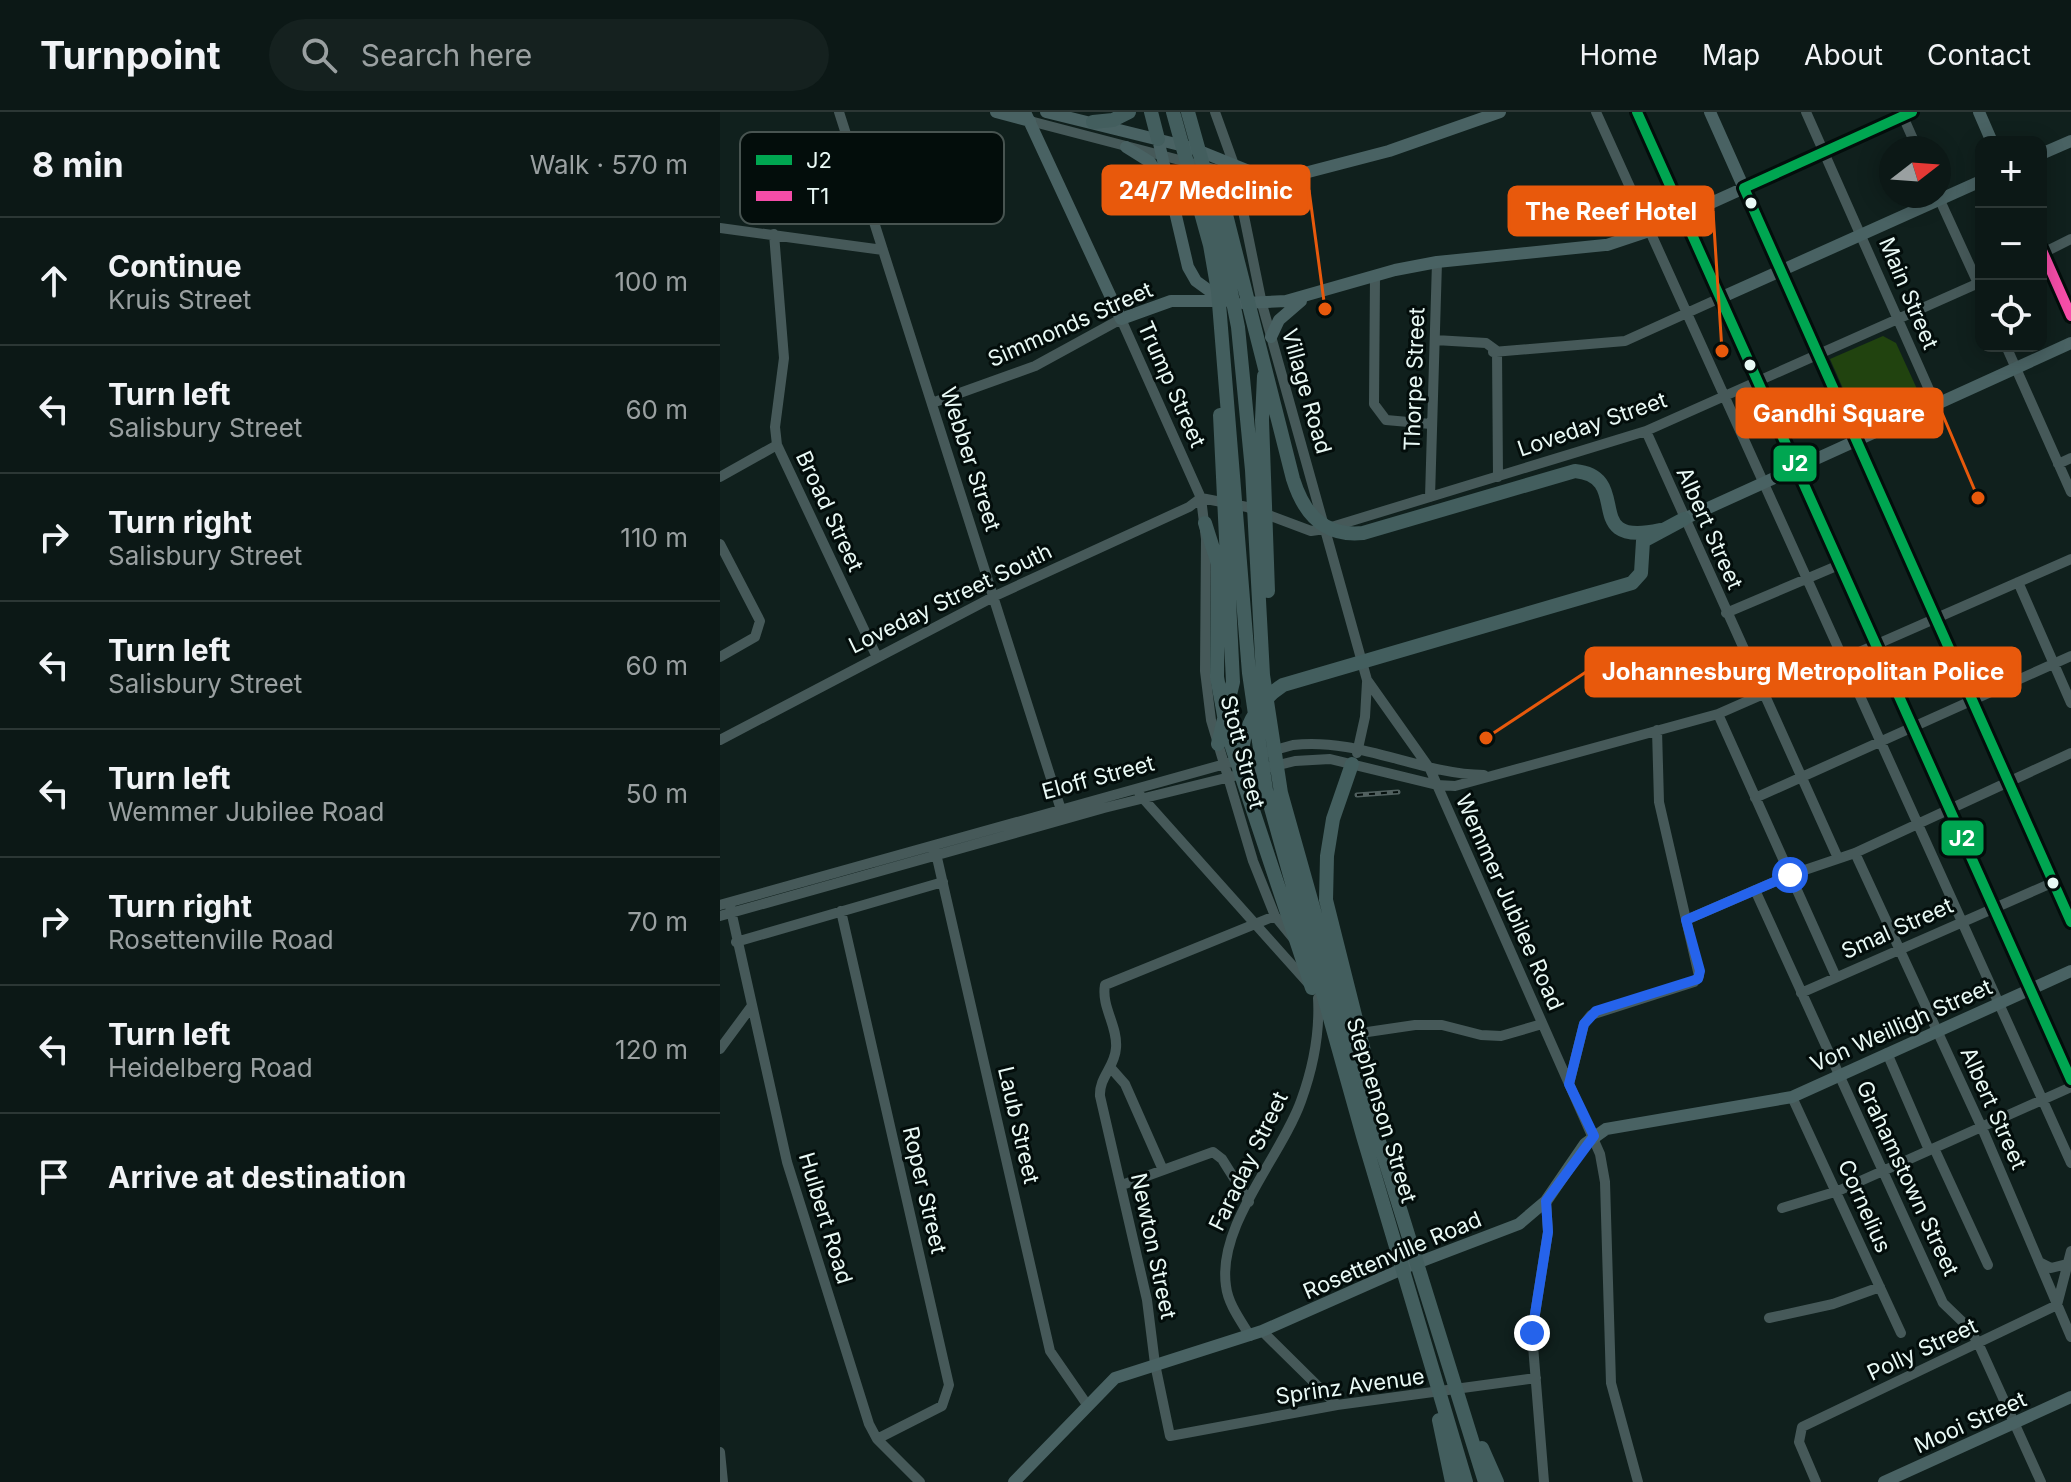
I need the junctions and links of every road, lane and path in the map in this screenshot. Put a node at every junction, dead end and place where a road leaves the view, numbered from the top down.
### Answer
1 (839, 112) edge
2 (996, 112) edge
3 (1046, 112) edge
4 (1129, 112) edge
5 (1151, 112) edge
6 (1173, 112) edge
7 (1191, 112) edge
8 (1215, 112) edge
9 (1461, 112) edge
10 (1500, 112) edge
11 (1596, 112) edge
12 (1637, 112) edge
13 (1710, 112) edge
14 (1806, 112) edge
15 (1979, 112) edge
16 (1905, 113) edge
17 (1027, 117) edge
18 (1093, 122) junction
19 (1466, 126) junction
20 (845, 132) edge
21 (1913, 136) edge
22 (1989, 136) edge
23 (1158, 139) junction
24 (2071, 141) edge
25 (1126, 147) junction
26 (1824, 151) junction
27 (2047, 151) edge
28 (1162, 156) junction
29 (1235, 169) junction
30 (1975, 183) edge
31 (1744, 188) junction
32 (1951, 193) edge
33 (1172, 201) junction
34 (1918, 208) edge
35 (1944, 208) edge
36 (1683, 215) junction
37 (875, 224) edge
38 (720, 228) edge
39 (1649, 231) junction
40 (774, 234) junction
41 (1863, 235) junction
42 (2071, 239) edge
43 (883, 250) junction
44 (2047, 250) edge
45 (1437, 262) junction
46 (2047, 263) edge
47 (1781, 271) junction
48 (1375, 276) junction
49 (1978, 280) edge
50 (1975, 287) edge
51 (1326, 290) junction
52 (1221, 296) junction
53 (1720, 298) junction
54 (1262, 304) junction
55 (1685, 314) junction
56 (2071, 316) edge
57 (1121, 319) junction
58 (1898, 319) junction
59 (1271, 337) junction
60 (1434, 342) junction
61 (2071, 343) edge
62 (2009, 352) edge
63 (1495, 353) junction
64 (1817, 355) junction
65 (2015, 367) junction
66 (1757, 382) junction
67 (1723, 397) junction
68 (932, 403) junction
69 (1935, 403) junction
70 (1431, 424) junction
71 (1646, 431) junction
72 (1855, 440) junction
73 (777, 445) junction
74 (2071, 458) edge
75 (2058, 464) junction
76 (1794, 467) junction
77 (720, 477) edge
78 (1498, 477) junction
79 (1762, 482) junction
80 (2071, 492) edge
81 (1430, 497) junction
82 (1201, 498) junction
83 (1684, 519) junction
84 (1205, 523) junction
85 (1325, 529) junction
86 (1660, 530) junction
87 (720, 544) edge
88 (2071, 559) edge
89 (1839, 565) junction
90 (1806, 580) junction
91 (2018, 582) junction
92 (995, 596) junction
93 (1726, 613) junction
94 (1937, 619) junction
95 (1874, 646) junction
96 (876, 655) junction
97 (2071, 656) edge
98 (720, 657) edge
99 (1842, 660) junction
100 (2053, 664) junction
101 (1367, 680) junction
102 (1766, 696) junction
103 (1974, 701) junction
104 (2071, 703) edge
105 (1718, 714) junction
106 (1911, 727) junction
107 (1657, 730) junction
108 (720, 740) edge
109 (1878, 741) junction
110 (1218, 744) junction
111 (1359, 749) junction
112 (2071, 753) edge
113 (1275, 759) junction
114 (1223, 761) junction
115 (1352, 764) junction
116 (1430, 769) junction
117 (1490, 775) junction
118 (1800, 778) junction
119 (1228, 779) junction
120 (2009, 782) junction
121 (1437, 785) junction
122 (1135, 788) junction
123 (1755, 798) junction
124 (1143, 799) junction
125 (1252, 807) junction
126 (1947, 809) junction
127 (1062, 814) junction
128 (1916, 824) junction
129 (934, 849) junction
130 (1855, 853) junction
131 (1838, 858) junction
132 (1790, 875) junction
133 (943, 882) junction
134 (2054, 882) junction
135 (1755, 890) junction
136 (725, 909) edge
137 (1994, 909) junction
138 (841, 911) junction
139 (1275, 916) junction
140 (1686, 920) junction
141 (1963, 921) junction
142 (2071, 922) edge
143 (1254, 926) junction
144 (737, 943) junction
145 (1899, 948) junction
146 (2071, 971) edge
147 (1836, 977) junction
148 (2030, 989) junction
149 (1801, 993) junction
150 (1322, 997) junction
151 (2001, 1002) junction
152 (751, 1007) junction
153 (1542, 1024) junction
154 (1938, 1030) junction
155 (1341, 1037) junction
156 (720, 1049) edge
157 (1887, 1053) junction
158 (1110, 1067) junction
159 (1839, 1075) junction
160 (2071, 1080) edge
161 (1569, 1084) junction
162 (2071, 1087) edge
163 (1792, 1097) junction
164 (2045, 1099) junction
165 (1982, 1128) junction
166 (1594, 1136) junction
167 (1371, 1137) junction
168 (1932, 1149) junction
169 (2071, 1163) edge
170 (1163, 1170) junction
171 (1882, 1171) junction
172 (1122, 1185) junction
173 (1838, 1191) junction
174 (1546, 1201) junction
175 (1249, 1202) junction
176 (1782, 1208) dead end
177 (2071, 1251) edge
178 (2039, 1262) junction
179 (2067, 1264) junction
180 (1988, 1265) dead end
181 (1409, 1266) junction
182 (1880, 1287) junction
183 (2062, 1300) edge
184 (1769, 1318) dead end
185 (1901, 1333) dead end
186 (1256, 1334) junction
187 (2071, 1337) edge
188 (1979, 1345) junction
189 (1447, 1362) junction
190 (1155, 1364) junction
191 (1433, 1372) junction
192 (1536, 1378) junction
193 (1447, 1392) junction
194 (2071, 1397) edge
195 (1337, 1405) junction
196 (1088, 1406) junction
197 (2015, 1423) junction
198 (1170, 1436) joint
199 (877, 1439) junction
200 (720, 1452) edge
201 (1467, 1466) junction
202 (723, 1482) edge
203 (920, 1482) edge
204 (1014, 1482) edge
205 (1452, 1482) edge
206 (1465, 1482) edge
207 (1486, 1482) edge
208 (1497, 1482) edge
209 (1544, 1482) edge
210 (1638, 1482) edge
211 (1816, 1482) edge
212 (1884, 1482) edge
213 (2041, 1482) edge

1 - 20 street, Webber Street
2 - 17 main road
3 - 18 main road
4 - 18 highway
5 - 23 highway
6 - 52 highway
7 - 86 highway
7 - 113 highway
8 - 29 street, Village Road
9 - 19 street
10 - 19 main road
11 - 39 street
12 - 36 main road
13 - 31 main road
14 - 26 street, Main Street
15 - 22 main road
16 - 21 street
16 - 26 main road, Simmonds Street
17 - 25 street
17 - 57 main road, Trump Street
18 - 23 main road
19 - 29 main road
23 - 28 main road
23 - 29 main road
24 - 27 main road
25 - 28 street
25 - 33 main road
26 - 31 main road, Simmonds Street
26 - 41 street, Main Street
28 - 29 street
28 - 33 main road
29 - 54 street, Village Road
30 - 32 main road
31 - 36 main road, Simmonds Street
31 - 47 main road
33 - 52 main road
34 - 41 main road
35 - 49 street
36 - 39 main road, Simmonds Street
36 - 53 main road
37 - 43 street, Webber Street
38 - 40 street
39 - 45 main road, Simmonds Street
39 - 55 street
40 - 43 street
40 - 73 street, Broad Street
41 - 47 main road
41 - 58 street, Main Street
42 - 44 street
43 - 68 street, Webber Street
45 - 48 main road, Simmonds Street
45 - 60 street, Thorpe Street
46 - 56 main road
47 - 53 main road
47 - 64 main road
48 - 51 main road, Simmonds Street
48 - 70 street
50 - 58 street, Loveday Street
51 - 54 main road, Simmonds Street
51 - 59 main road
52 - 54 main road, Simmonds Street
52 - 57 main road, Simmonds Street
52 - 110 highway
52 - 167 highway
53 - 55 street
53 - 66 main road
54 - 59 street, Village Road
55 - 63 street
55 - 67 street
57 - 68 street, Simmonds Street
57 - 82 street, Trump Street
58 - 64 street, Loveday Street
58 - 69 street, Main Street
59 - 85 street, Village Road
59 - 113 highway
60 - 63 street
60 - 70 street, Thorpe Street
61 - 65 main road
62 - 65 street
63 - 78 street
64 - 66 street, Loveday Street
64 - 72 main road
65 - 69 main road
65 - 75 street
66 - 67 street, Loveday Street
66 - 76 main road
67 - 71 street, Loveday Street
67 - 79 street
68 - 92 street, Webber Street
69 - 72 main road
70 - 81 street, Thorpe Street
71 - 78 street, Loveday Street
71 - 83 street, Albert Street
72 - 76 main road
72 - 94 main road
73 - 77 street
73 - 96 street, Broad Street
74 - 75 street
75 - 80 street
76 - 79 main road
76 - 89 main road
78 - 81 street, Loveday Street
79 - 83 main road
79 - 90 street
81 - 85 street, Loveday Street
82 - 84 street, Stott Street
82 - 85 street, Loveday Street
82 - 92 street, Loveday Street South
83 - 86 highway
83 - 93 street, Albert Street
84 - 110 street, Stott Street
84 - 125 highway
85 - 101 street, Village Road
86 - 125 highway
87 - 98 street
88 - 91 street, Eloff Street
89 - 90 street
89 - 95 main road
90 - 93 street
90 - 99 street
91 - 94 street, Eloff Street
91 - 100 street
92 - 96 street, Loveday Street South
92 - 127 street, Webber Street
93 - 102 street, Albert Street
94 - 95 street, Eloff Street
94 - 103 main road
95 - 99 street, Eloff Street
95 - 106 main road
96 - 108 street, Loveday Street South
97 - 100 street
99 - 102 street, Eloff Street
99 - 109 street
100 - 103 street
100 - 104 street
101 - 111 street
101 - 116 street, Wemmer Jubilee Road
102 - 105 street, Eloff Street
102 - 118 street, Albert Street
103 - 106 street
103 - 120 main road
105 - 107 street, Eloff Street
105 - 123 street
106 - 109 street
106 - 126 main road
107 - 117 street, Eloff Street
107 - 140 street
109 - 118 street
109 - 128 street
110 - 114 street, Stott Street
111 - 114 street, Eloff Street
111 - 115 street
111 - 116 street, Eloff Street
112 - 120 street
113 - 167 highway
114 - 119 street, Stott Street
114 - 122 street, Eloff Street
115 - 119 street, Eloff Street
115 - 121 street, Eloff Street
115 - 167 highway
116 - 117 street, Eloff Street
116 - 121 street, Wemmer Jubilee Road
117 - 121 street, Eloff Street
118 - 123 street
118 - 131 street, Albert Street
119 - 124 street, Eloff Street
119 - 139 street, Stott Street
120 - 126 street
120 - 134 main road
121 - 153 street, Wemmer Jubilee Road
122 - 124 street, Stephenson Street
122 - 127 street, Eloff Street
123 - 132 street
124 - 127 street, Eloff Street
124 - 143 street, Stephenson Street
125 - 167 highway
126 - 128 street
126 - 137 main road
127 - 129 street, Eloff Street
128 - 130 street
128 - 141 street
129 - 133 street, Laub Street
129 - 136 street, Eloff Street
130 - 131 street
130 - 145 street, Albert Street
131 - 132 street
132 - 135 street
132 - 147 street
133 - 138 street
133 - 196 street, Laub Street
134 - 137 street, Smal Street
134 - 142 main road
135 - 140 street
135 - 149 street, Grahamstown Street
136 - 144 street, Hulbert Road
137 - 141 street, Smal Street
137 - 148 main road
138 - 144 street
138 - 199 street, Roper Street
139 - 143 street, Newton Street
139 - 150 street, Stott Street
140 - 161 street
141 - 145 street, Smal Street
141 - 151 street
143 - 150 street, Stephenson Street
143 - 158 street, Newton Street
144 - 152 street, Hulbert Road
145 - 147 street, Smal Street
145 - 154 street, Albert Street
146 - 148 main road, Von Weilligh Street
147 - 149 street, Smal Street
148 - 151 main road, Von Weilligh Street
148 - 160 main road
149 - 159 street, Grahamstown Street
150 - 155 street, Stephenson Street
150 - 175 street, Faraday Street
151 - 154 main road, Von Weilligh Street
151 - 164 street
152 - 156 street
152 - 199 street, Hulbert Road
153 - 155 street
153 - 161 street, Wemmer Jubilee Road
154 - 157 main road, Von Weilligh Street
154 - 165 street, Albert Street
155 - 181 street, Stephenson Street
157 - 159 main road, Von Weilligh Street
157 - 168 street
158 - 170 street, Newton Street
158 - 172 street, Newton Street
159 - 163 main road, Von Weilligh Street
159 - 171 street, Grahamstown Street
161 - 166 street, Wemmer Jubilee Road
162 - 164 street
163 - 166 main road
163 - 173 street, Cornelius
164 - 165 street
164 - 169 street
165 - 168 street
165 - 178 street, Albert Street
166 - 174 main road, Rosettenville Road
166 - 210 street, Wemmer Jubilee Road
167 - 189 highway
167 - 191 highway
168 - 171 street
168 - 180 street
170 - 172 street
170 - 175 street
171 - 173 street
171 - 188 street, Grahamstown Street
172 - 190 street, Newton Street
173 - 176 street
173 - 182 street, Cornelius
174 - 181 main road, Rosettenville Road
174 - 192 street
175 - 186 street, Faraday Street
177 - 179 street
178 - 179 street
178 - 183 street, Albert Street
179 - 183 street
181 - 186 main road, Rosettenville Road
181 - 193 street, Stephenson Street
182 - 184 street
182 - 185 street, Cornelius
183 - 187 street, Albert Street
183 - 188 street, Polly Street
186 - 190 main road, Rosettenville Road
186 - 195 street, Faraday Street
188 - 197 street, Grahamstown Street
188 - 211 street, Polly Street
189 - 207 highway
189 - 208 highway
190 - 196 main road, Rosettenville Road
190 - 198 street, Newton Street
191 - 205 highway
191 - 206 highway
192 - 193 street, Sprinz Avenue
192 - 209 street
193 - 195 street, Sprinz Avenue
193 - 201 street, Stephenson Street
194 - 197 main road, Mooi Street
195 - 198 street, Sprinz Avenue
196 - 204 main road, Rosettenville Road
197 - 212 main road, Mooi Street
197 - 213 street, Grahamstown Street
199 - 203 street, Hulbert Road
200 - 202 street
201 - 206 street, Stephenson Street
201 - 207 street

